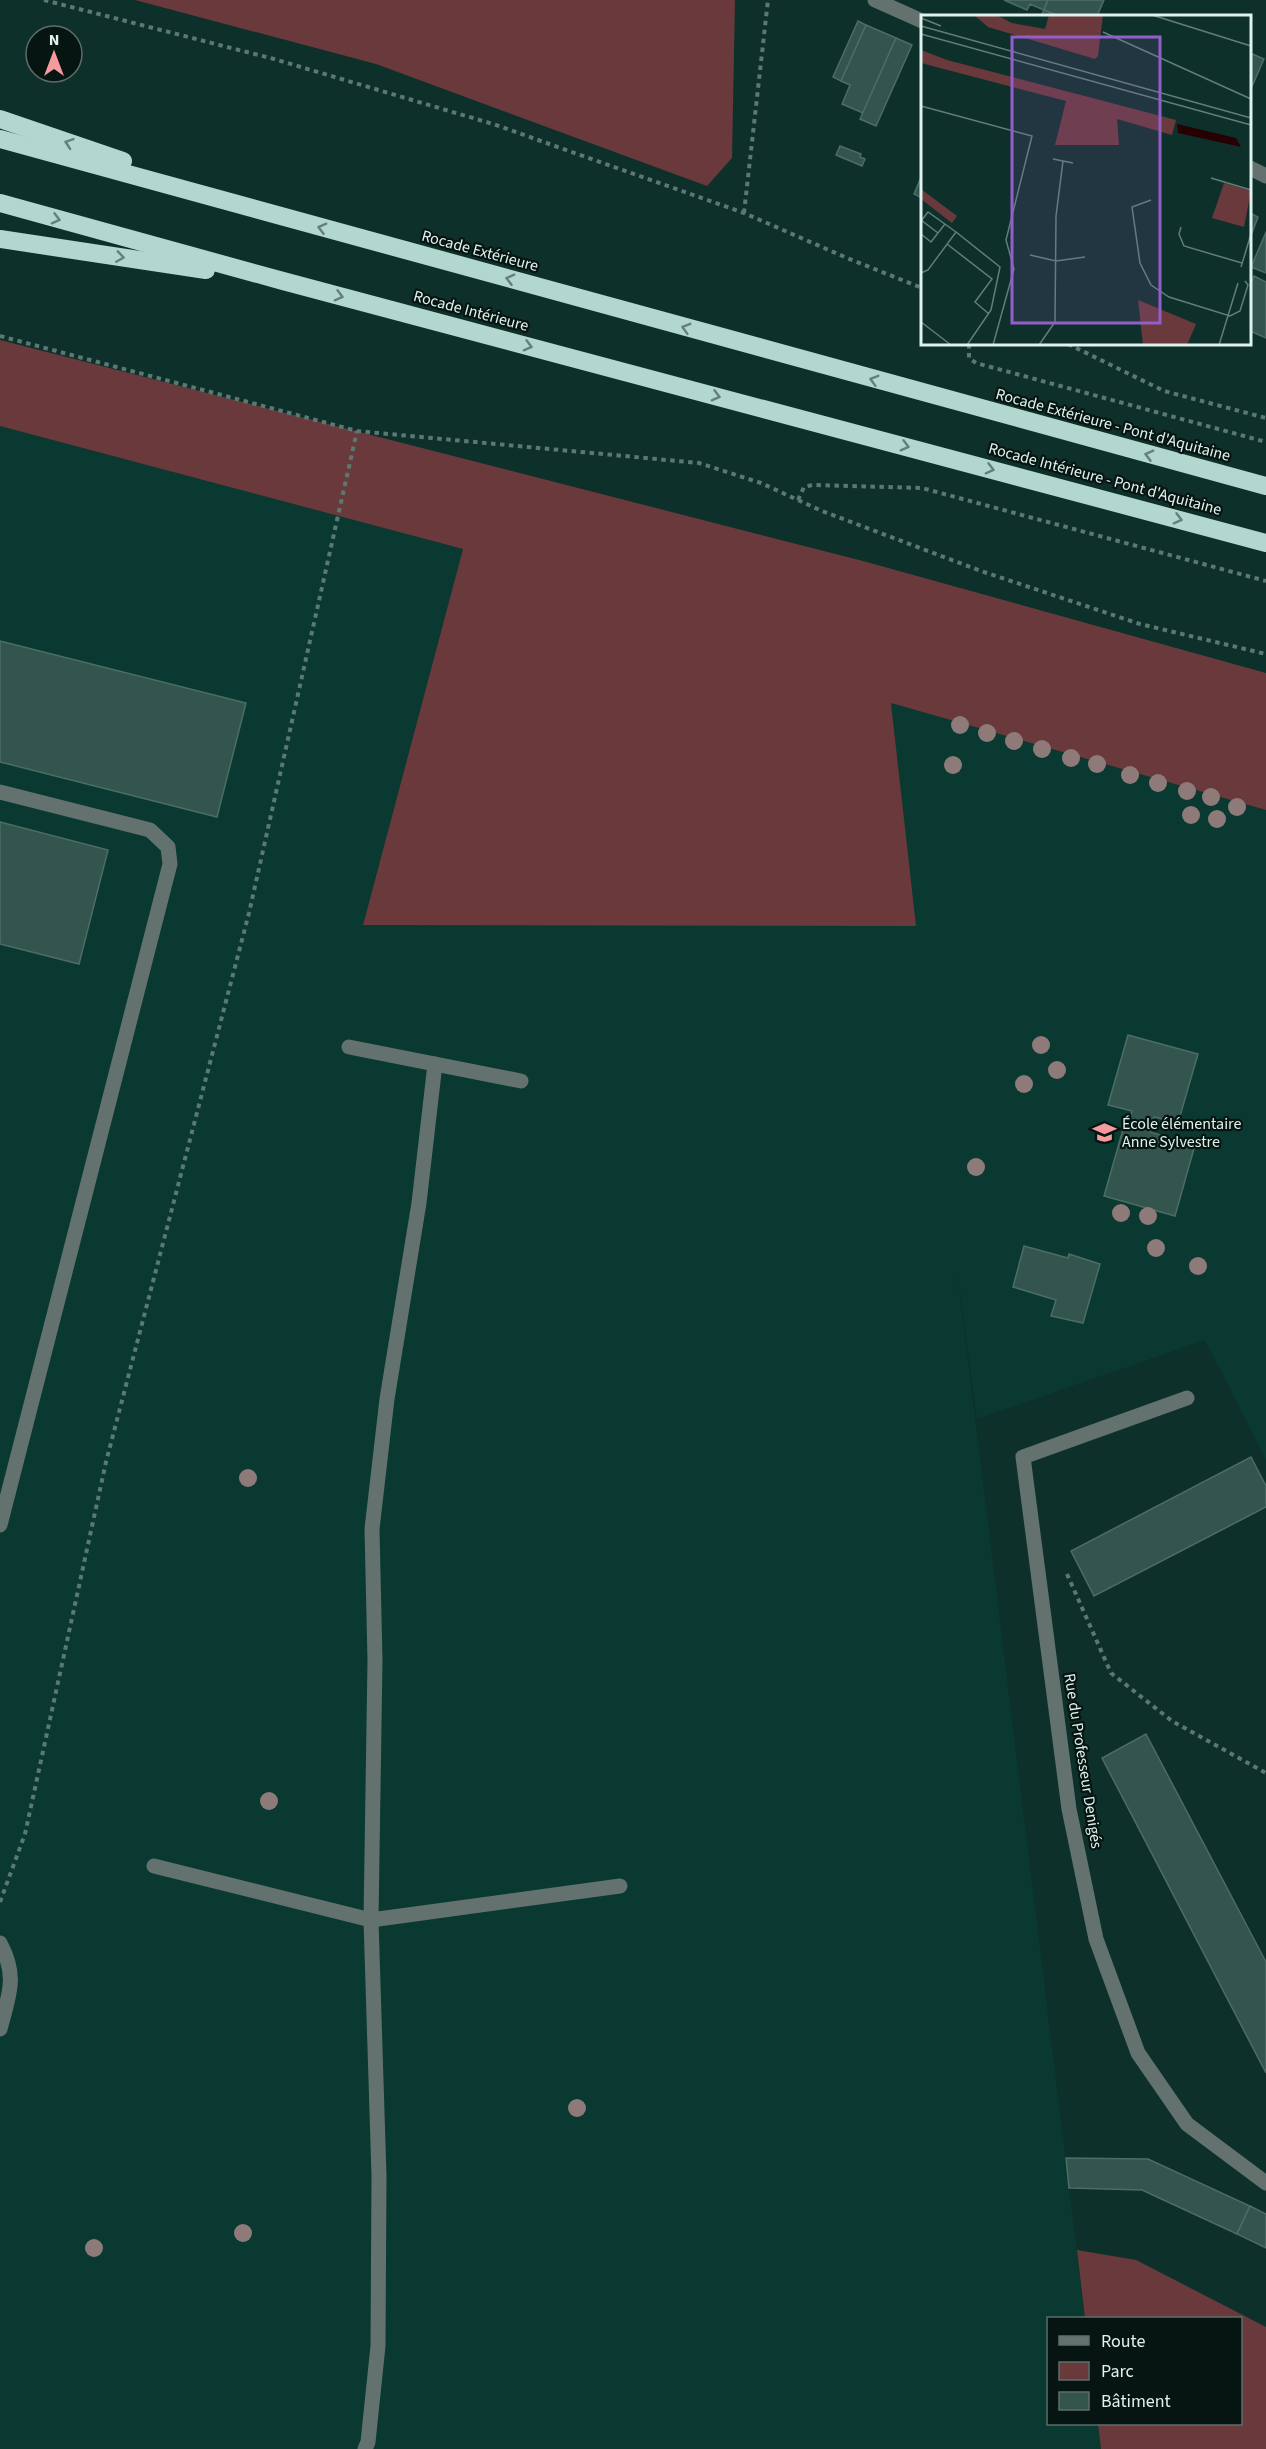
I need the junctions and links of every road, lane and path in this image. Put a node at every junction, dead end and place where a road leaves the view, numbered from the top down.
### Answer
1 (44, 0) edge
2 (768, 0) edge
3 (876, 0) edge
4 (921, 21) edge
5 (0, 118) edge
6 (0, 139) edge
7 (1251, 168) edge
8 (1266, 176) edge
9 (0, 203) edge
10 (744, 213) junction
11 (283, 218) junction
12 (0, 239) edge
13 (283, 281) junction
14 (921, 288) edge
15 (0, 336) edge
16 (969, 345) edge
17 (1070, 345) edge
18 (950, 401) joint
19 (1266, 418) edge
20 (357, 431) junction
21 (1266, 442) edge
22 (933, 453) joint
23 (1266, 486) edge
24 (798, 500) junction
25 (1266, 543) edge
26 (1266, 581) edge
27 (1266, 654) edge
28 (0, 792) edge
29 (349, 1047) dead end
30 (435, 1064) junction
31 (521, 1081) dead end
32 (1187, 1398) dead end
33 (0, 1525) edge
34 (1037, 1565) junction
35 (1266, 1773) edge
36 (154, 1866) dead end
37 (620, 1886) dead end
38 (0, 1902) edge
39 (371, 1920) junction
40 (0, 1942) edge
41 (0, 2029) edge
42 (1266, 2182) edge
43 (365, 2449) edge

1 - 10 path
2 - 10 path
3 - 4 street
11 -> 5 highway
6 - 11 highway, Rocade Extérieure
7 - 8 street
9 -> 13 highway, Rocade Intérieure
10 - 14 path
18 -> 11 highway, Rocade Extérieure
12 -> 13 highway
13 -> 22 highway, Rocade Intérieure
15 - 20 path
16 - 21 path
17 - 19 path
23 -> 18 highway, Rocade Extérieure - Pont d'Aquitaine
20 - 24 path
20 - 38 path
22 -> 25 highway, Rocade Intérieure - Pont d'Aquitaine
24 - 26 path
24 - 27 path
28 - 33 street
29 - 30 street
30 - 31 street
30 - 39 street
32 - 34 street, Rue du Professeur Denigés
34 - 35 path
34 - 42 street, Rue du Professeur Denigés
36 - 39 street
37 - 39 street
39 - 43 street
40 - 41 street

